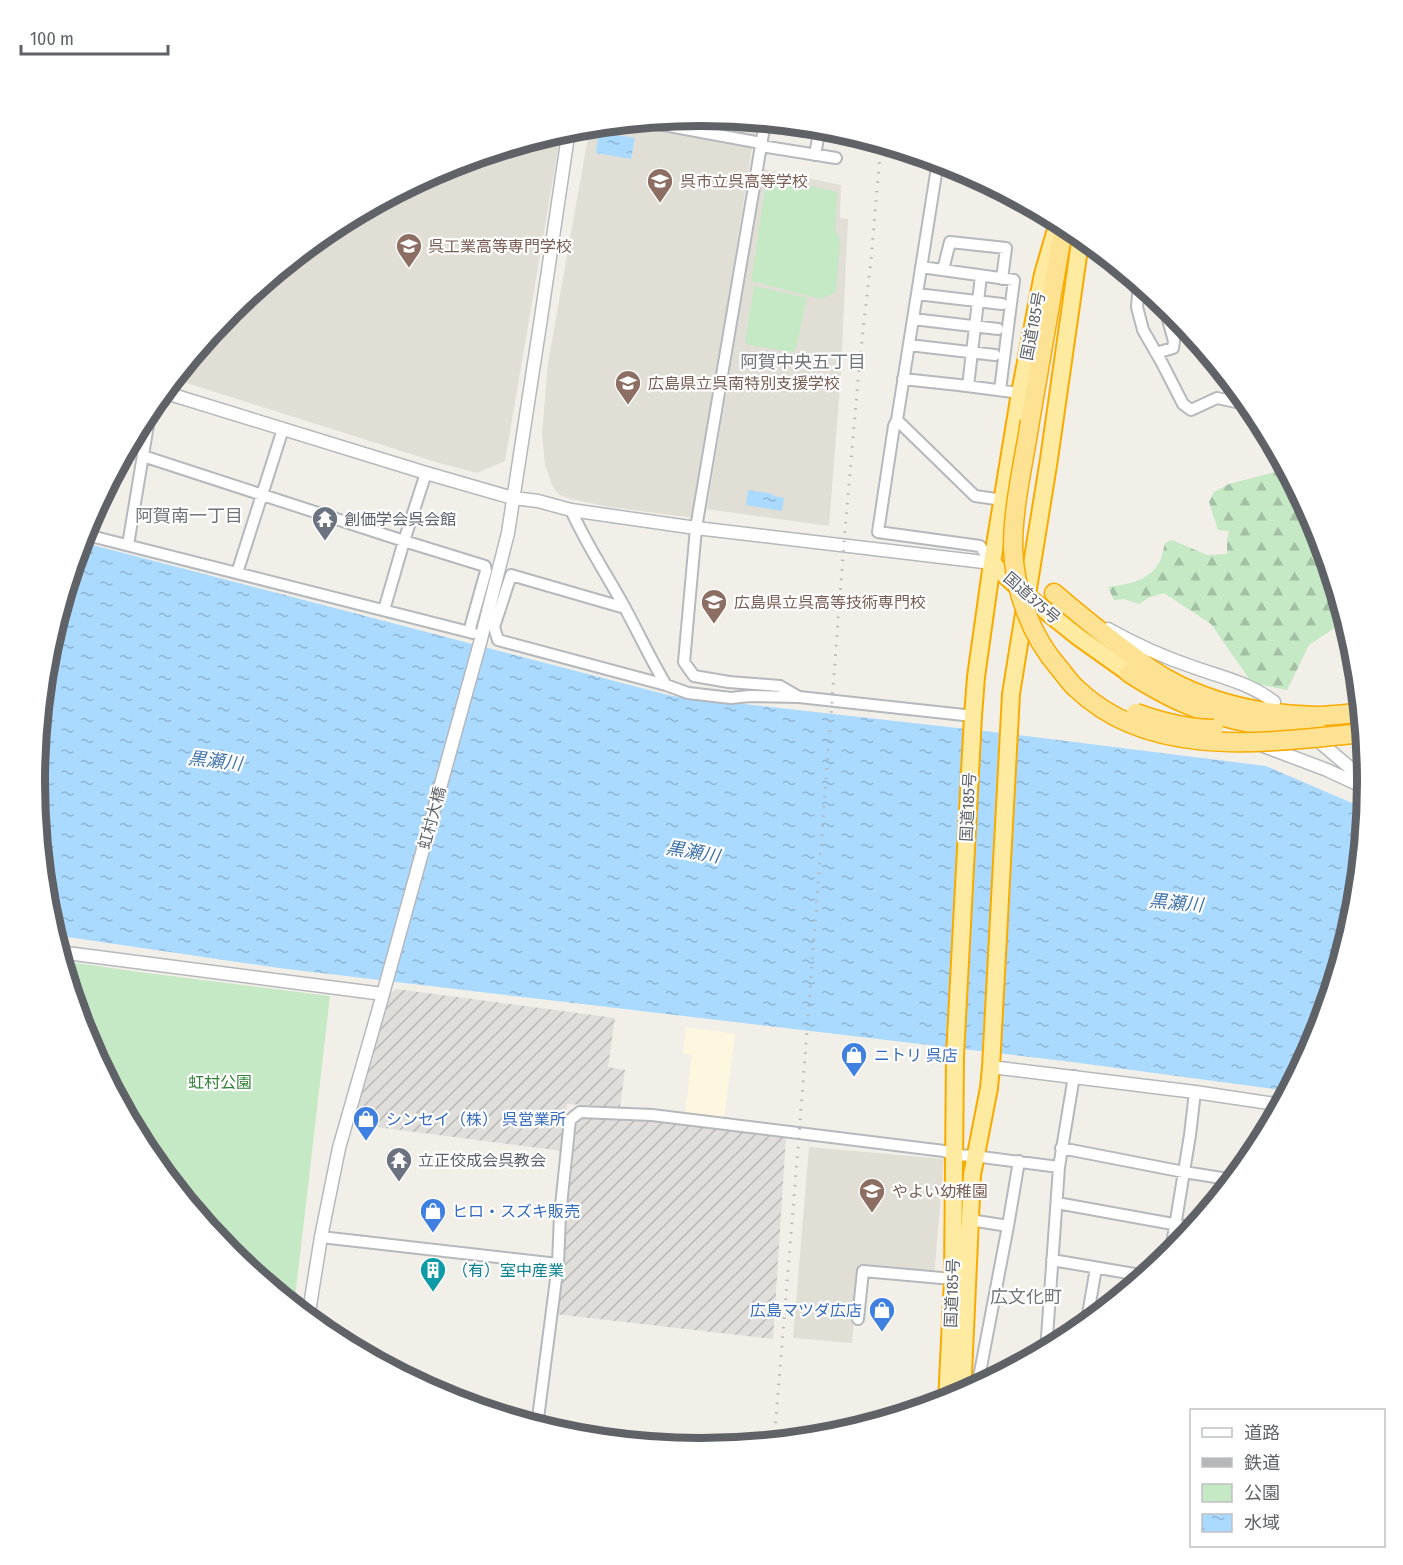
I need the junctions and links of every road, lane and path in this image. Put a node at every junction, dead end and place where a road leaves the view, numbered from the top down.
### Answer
1 (672, 127) edge
2 (764, 129) edge
3 (818, 137) edge
4 (567, 140) edge
5 (761, 144) junction
6 (815, 155) junction
7 (836, 158) dead end
8 (937, 170) edge
9 (1055, 230) edge
10 (1062, 235) edge
11 (1073, 242) edge
12 (1079, 247) edge
13 (921, 267) junction
14 (943, 270) junction
15 (981, 276) junction
16 (1002, 279) junction
17 (1138, 293) edge
18 (917, 294) junction
19 (978, 302) junction
20 (1002, 304) dead end
21 (913, 319) junction
22 (1168, 320) edge
23 (975, 326) junction
24 (998, 329) dead end
25 (909, 345) junction
26 (971, 353) junction
27 (1156, 353) junction
28 (994, 355) dead end
29 (903, 379) junction
30 (968, 386) junction
31 (1000, 390) junction
32 (1020, 393) junction
33 (172, 395) edge
34 (1235, 401) edge
35 (897, 420) junction
36 (1035, 422) junction
37 (283, 429) junction
38 (147, 432) edge
39 (143, 456) junction
40 (426, 473) junction
41 (262, 495) junction
42 (513, 498) junction
43 (1003, 500) junction
44 (571, 510) junction
45 (696, 528) junction
46 (93, 536) edge
47 (404, 542) junction
48 (128, 545) junction
49 (992, 563) junction
50 (237, 573) junction
51 (1031, 574) junction
52 (1054, 593) junction
53 (1027, 597) junction
54 (625, 608) junction
55 (384, 610) junction
56 (482, 637) junction
57 (1130, 673) junction
58 (666, 686) junction
59 (799, 697) junction
60 (1274, 702) dead end
61 (1354, 713) edge
62 (973, 722) junction
63 (1355, 724) edge
64 (1356, 735) edge
65 (1356, 736) edge
66 (1322, 744) dead end
67 (1358, 774) edge
68 (1358, 784) edge
69 (67, 953) edge
70 (383, 994) junction
71 (991, 1064) junction
72 (1074, 1076) junction
73 (1195, 1092) junction
74 (1274, 1104) edge
75 (1061, 1148) junction
76 (954, 1155) junction
77 (974, 1156) junction
78 (1019, 1161) junction
79 (1059, 1167) junction
80 (1184, 1172) junction
81 (1225, 1178) edge
82 (1057, 1203) junction
83 (970, 1220) junction
84 (1175, 1224) junction
85 (1008, 1226) junction
86 (1185, 1226) edge
87 (321, 1237) junction
88 (1173, 1240) edge
89 (1052, 1260) junction
90 (558, 1264) junction
91 (1096, 1268) junction
92 (1135, 1275) edge
93 (953, 1279) junction
94 (310, 1308) edge
95 (1088, 1312) edge
96 (858, 1319) dead end
97 (1047, 1340) edge
98 (979, 1377) edge
99 (963, 1385) edge
100 (948, 1391) edge
101 (538, 1418) edge

1 - 5 street
2 - 5 street
3 - 6 street
4 - 42 street, 虹村大橋
5 - 6 street
5 - 45 street
6 - 7 street
8 - 13 street
9 - 32 highway, 国道185号
10 - 36 highway
11 - 36 highway
12 - 51 highway, 国道185号
13 - 14 street
13 - 18 street
14 - 15 street
14 - 16 street
15 - 16 street
15 - 19 street
16 - 31 street
17 - 27 street
18 - 19 street
18 - 21 street
19 - 20 street
19 - 23 street
21 - 23 street
21 - 25 street
22 - 27 street
23 - 24 street
23 - 26 street
25 - 26 street
25 - 29 street
26 - 28 street
26 - 30 street
27 - 34 street
29 - 30 street
29 - 35 street
30 - 31 street
31 - 32 street
32 - 43 highway, 国道185号
33 - 37 street
35 - 43 street
35 - 49 street
36 - 63 highway, bridge
36 - 65 highway, bridge
37 - 40 street
37 - 41 street
38 - 39 street
39 - 41 street
39 - 48 street
40 - 42 street
40 - 47 street
41 - 47 street
41 - 50 street
42 - 44 street
42 - 56 street, 虹村大橋
43 - 49 highway, 国道185号
44 - 45 street
44 - 54 street
45 - 49 street
45 - 59 street
46 - 48 street
47 - 55 street
47 - 56 street
48 - 50 street
49 - 51 highway, 国道375号
49 - 53 highway, 国道375号
49 - 62 highway, 国道185号
50 - 55 street
51 - 52 highway, 国道375号
51 - 53 highway, 国道185号
52 - 60 street
52 - 61 highway
53 - 57 highway, 国道375号
53 - 71 highway, 国道185号
54 - 56 street
54 - 58 street
55 - 56 street
56 - 58 street
56 - 70 street, 虹村大橋
57 - 64 highway
57 - 68 street
58 - 59 street
59 - 62 street
62 - 76 highway, 国道185号
66 - 67 street
69 - 70 street
70 - 87 street, 虹村大橋
71 - 72 street
71 - 77 highway, 国道185号
72 - 73 street
72 - 75 street
73 - 74 street
73 - 80 street
75 - 79 street
75 - 80 street
76 - 77 street
76 - 90 street
76 - 93 highway, 国道185号
77 - 78 street
77 - 83 highway, 国道185号
78 - 79 street
78 - 85 street
79 - 82 street
80 - 81 street
80 - 84 street
82 - 84 street
82 - 89 street
83 - 85 street
83 - 99 highway, 国道185号
84 - 86 street
84 - 88 street
85 - 98 street
87 - 90 street
87 - 94 street, 虹村大橋
89 - 91 street
89 - 97 street
90 - 101 street
91 - 92 street
91 - 95 street
93 - 96 street
93 - 100 highway, 国道185号

